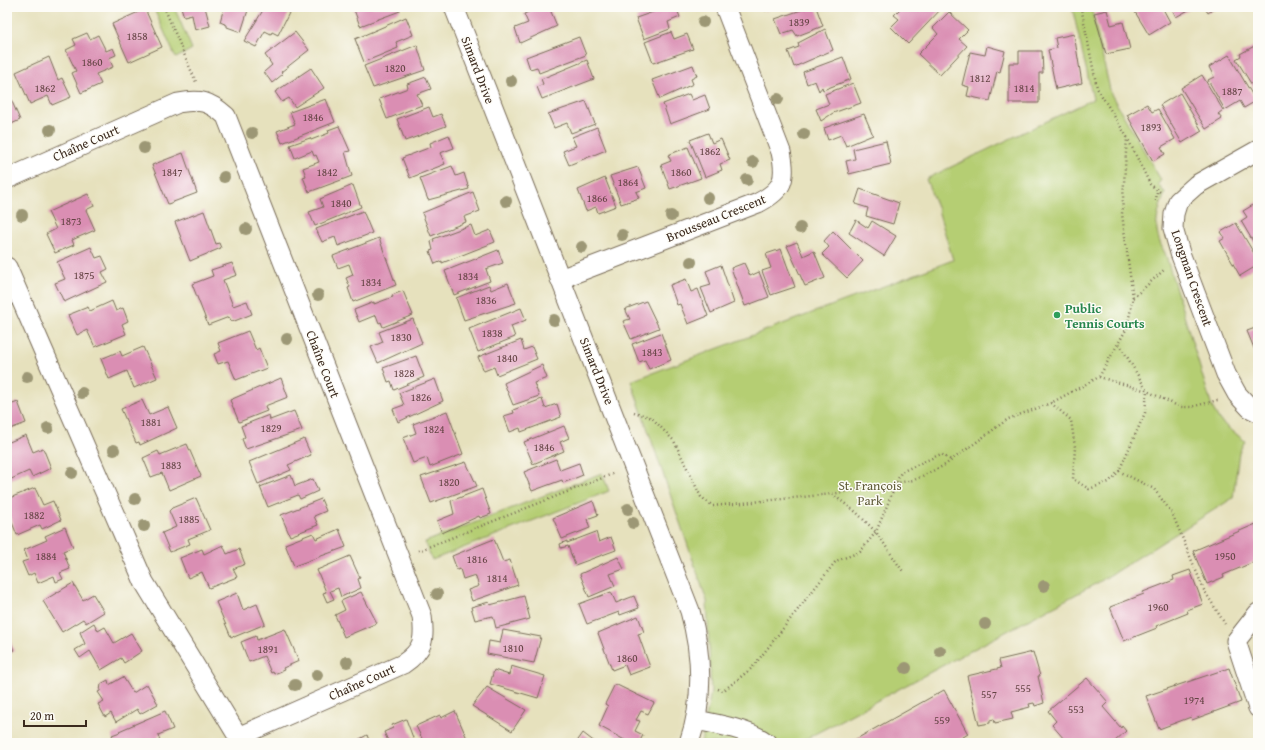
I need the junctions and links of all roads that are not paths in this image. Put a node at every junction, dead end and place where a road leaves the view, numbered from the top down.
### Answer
1 (454, 7) edge
2 (725, 7) edge
3 (1258, 150) edge
4 (7, 179) edge
5 (7, 267) edge
6 (560, 279) junction
7 (1258, 412) edge
8 (1258, 613) edge
9 (1258, 708) edge
10 (696, 720) junction
11 (240, 740) edge
12 (689, 743) edge
13 (767, 743) edge

1 - 6 street, Simard Drive
2 - 6 street, Brousseau Crescent
3 - 7 street, Longman Crescent
4 - 11 street, Chaîne Court
5 - 11 street, Chaîne Court
6 - 10 street, Simard Drive
8 - 9 street
10 - 12 street, Simard Drive
10 - 13 street

